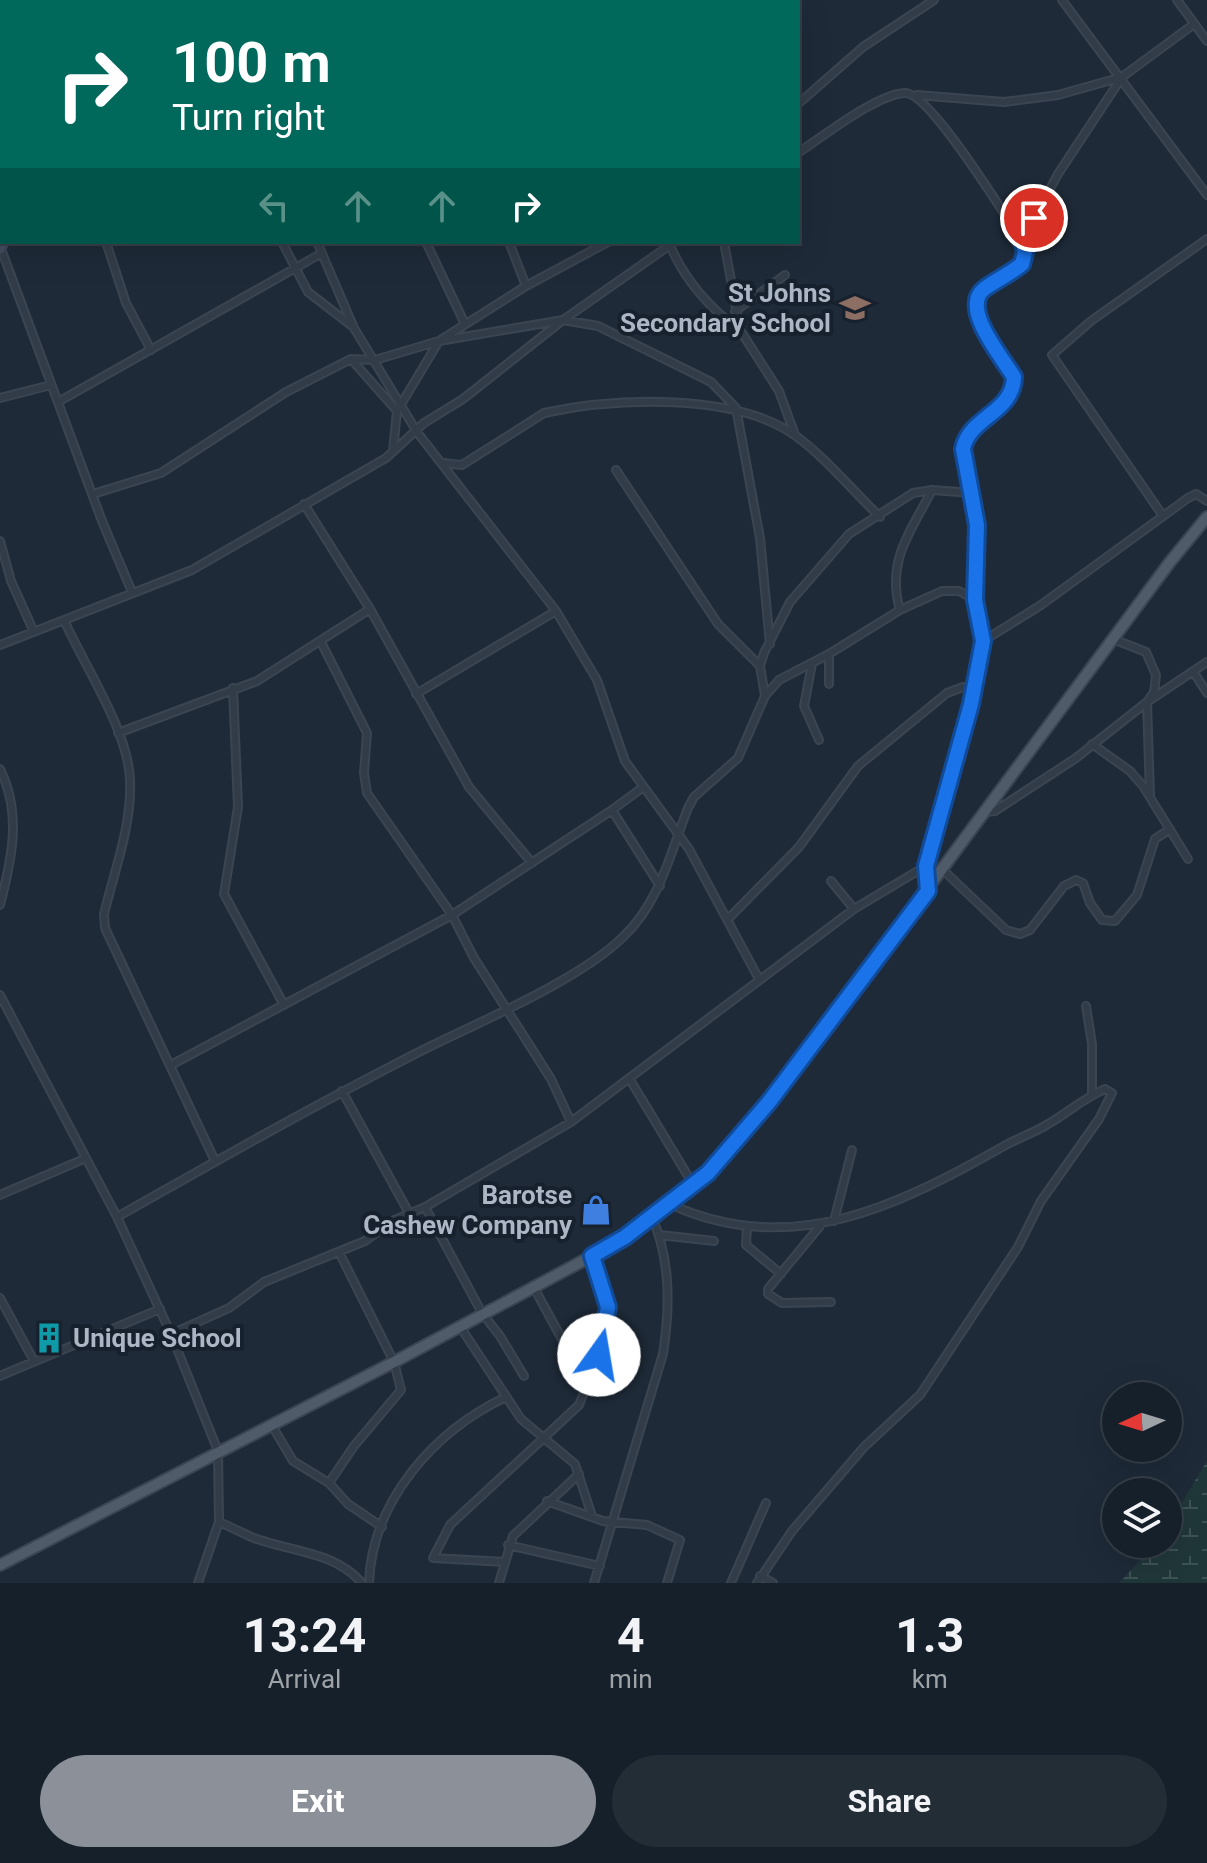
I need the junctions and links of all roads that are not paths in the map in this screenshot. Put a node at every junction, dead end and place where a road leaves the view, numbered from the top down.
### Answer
1 (934, 0) edge
2 (1062, 0) edge
3 (1177, 0) edge
4 (1194, 24) junction
5 (1207, 41) edge
6 (1122, 77) junction
7 (916, 95) junction
8 (800, 102) edge
9 (800, 152) edge
10 (1207, 195) edge
11 (1207, 239) edge
12 (1022, 241) junction
13 (107, 244) edge
14 (283, 244) edge
15 (318, 244) edge
16 (427, 244) edge
17 (510, 244) edge
18 (669, 244) edge
19 (670, 244) edge
20 (724, 244) edge
21 (596, 245) edge
22 (1, 246) edge
23 (322, 253) junction
24 (293, 268) junction
25 (785, 275) dead end
26 (526, 286) junction
27 (735, 311) junction
28 (563, 320) junction
29 (464, 322) junction
30 (354, 328) junction
31 (740, 330) junction
32 (439, 341) junction
33 (151, 350) junction
34 (351, 359) junction
35 (375, 360) junction
36 (51, 385) junction
37 (0, 398) edge
38 (58, 402) junction
39 (401, 403) junction
40 (736, 408) junction
41 (397, 411) junction
42 (417, 432) junction
43 (795, 435) junction
44 (393, 451) junction
45 (443, 463) junction
46 (616, 470) dead end
47 (932, 490) junction
48 (973, 493) junction
49 (93, 494) junction
50 (1207, 501) edge
51 (304, 504) junction
52 (1163, 516) junction
53 (880, 517) junction
54 (1207, 517) edge
55 (0, 541) edge
56 (132, 592) junction
57 (975, 600) junction
58 (370, 609) junction
59 (900, 610) junction
60 (556, 611) junction
61 (65, 622) junction
62 (34, 632) junction
63 (1113, 639) junction
64 (983, 641) junction
65 (321, 642) junction
66 (770, 644) junction
67 (0, 645) edge
68 (829, 654) junction
69 (1207, 662) edge
70 (812, 664) junction
71 (760, 666) junction
72 (1193, 671) junction
73 (829, 684) dead end
74 (233, 688) junction
75 (974, 688) junction
76 (1207, 693) edge
77 (416, 694) junction
78 (765, 696) junction
79 (1147, 702) junction
80 (118, 733) junction
81 (819, 740) dead end
82 (1092, 744) junction
83 (0, 769) edge
84 (642, 788) junction
85 (1150, 795) junction
86 (612, 810) junction
87 (986, 812) junction
88 (1170, 829) junction
89 (677, 835) junction
90 (1188, 859) dead end
91 (532, 863) junction
92 (926, 866) junction
93 (943, 870) junction
94 (831, 881) dead end
95 (660, 886) junction
96 (928, 891) junction
97 (0, 905) edge
98 (854, 909) junction
99 (452, 915) junction
100 (729, 918) junction
101 (759, 979) junction
102 (0, 995) edge
103 (284, 1005) junction
104 (1086, 1006) dead end
105 (506, 1008) junction
106 (171, 1065) junction
107 (629, 1078) junction
108 (342, 1091) junction
109 (1092, 1095) junction
110 (571, 1122) junction
111 (852, 1150) dead end
112 (84, 1159) junction
113 (215, 1161) junction
114 (694, 1186) junction
115 (0, 1195) edge
116 (670, 1204) junction
117 (425, 1207) junction
118 (409, 1213) junction
119 (117, 1217) junction
120 (652, 1217) junction
121 (834, 1221) junction
122 (820, 1226) junction
123 (747, 1227) junction
124 (660, 1235) junction
125 (714, 1241) dead end
126 (340, 1254) junction
127 (592, 1256) junction
128 (781, 1274) junction
129 (533, 1286) junction
130 (0, 1298) edge
131 (831, 1302) dead end
132 (160, 1309) junction
133 (482, 1313) junction
134 (459, 1325) junction
135 (171, 1334) junction
136 (34, 1361) junction
137 (394, 1362) junction
138 (0, 1376) edge
139 (524, 1376) dead end
140 (588, 1387) junction
141 (506, 1397) junction
142 (271, 1424) junction
143 (545, 1438) junction
144 (218, 1451) junction
145 (579, 1474) junction
146 (329, 1483) junction
147 (547, 1501) junction
148 (766, 1503) dead end
149 (592, 1516) junction
150 (219, 1522) junction
151 (612, 1523) junction
152 (382, 1527) junction
153 (508, 1545) junction
154 (505, 1562) junction
155 (0, 1565) edge
156 (600, 1566) junction
157 (759, 1580) edge
158 (198, 1583) edge
159 (362, 1583) edge
160 (369, 1583) edge
161 (499, 1583) edge
162 (594, 1583) edge
163 (667, 1583) edge
164 (731, 1583) edge
165 (773, 1583) edge

1 - 8 street
2 - 6 street
3 - 4 street
4 - 5 street
4 - 6 street
6 - 7 street
6 - 10 street
6 - 12 street
7 - 9 street
7 - 12 street
11 - 52 street
12 - 48 street
13 - 33 street
14 - 24 street
15 - 23 street
16 - 29 street
17 - 26 street
18 - 28 street
19 - 31 street
20 - 27 street
21 - 26 street
22 - 36 street
23 - 24 street
23 - 30 street
24 - 30 street
24 - 33 street
25 - 27 street
26 - 29 street
27 - 31 street
28 - 32 street
28 - 40 street
28 - 42 street
29 - 32 street
30 - 35 street
31 - 43 street
32 - 35 street
32 - 39 street
33 - 38 street
34 - 35 street
34 - 41 street
34 - 49 street
35 - 39 street
36 - 37 street
36 - 38 street
38 - 49 street
39 - 41 street
39 - 42 street
40 - 43 street
40 - 45 street
40 - 66 street
41 - 44 street
42 - 44 street
42 - 45 street
43 - 53 street
44 - 51 street
45 - 60 street
46 - 71 street
47 - 48 street
47 - 53 street
47 - 59 street
48 - 57 street
49 - 56 street
50 - 52 street
51 - 56 street
51 - 58 street
52 - 64 street
53 - 66 street
54 - 63 main road
55 - 62 street
56 - 61 street
57 - 59 street
57 - 64 street
58 - 65 street
58 - 77 street
59 - 68 street
60 - 77 street
60 - 84 street
61 - 62 street
61 - 80 street
62 - 67 street
63 - 79 street
63 - 87 main road
64 - 75 street
65 - 74 street
65 - 99 street
66 - 71 street
68 - 70 street
68 - 73 street
69 - 72 street
70 - 78 street
70 - 81 street
71 - 78 street
72 - 76 street
72 - 79 street
74 - 80 street
74 - 103 street
75 - 92 street
75 - 100 street
77 - 91 street
78 - 89 street
79 - 82 street
79 - 85 street
80 - 106 street
82 - 85 street
82 - 87 street
83 - 97 street
84 - 86 street
84 - 89 street
85 - 88 street
86 - 91 street
86 - 95 street
87 - 93 main road
88 - 90 street
88 - 93 street
89 - 95 street
89 - 100 street
91 - 99 street
92 - 96 street
92 - 98 street
93 - 96 main road
94 - 98 street
95 - 105 street
96 - 114 main road
98 - 101 street
99 - 103 street
99 - 105 street
100 - 101 street
101 - 107 street
102 - 112 street
103 - 106 street
104 - 109 street
105 - 108 street
105 - 110 street
106 - 113 street
107 - 110 street
107 - 114 street
108 - 113 street
108 - 118 street
109 - 121 street
109 - 157 street
110 - 117 street
111 - 121 street
112 - 115 street
112 - 119 street
113 - 119 street
114 - 116 main road
116 - 120 main road
116 - 123 street
117 - 118 street
117 - 133 street
118 - 126 street
119 - 132 street
120 - 124 street
120 - 127 main road
121 - 122 street
122 - 123 street
122 - 128 street
123 - 128 street
124 - 125 street
124 - 151 street
126 - 135 street
126 - 137 street
127 - 129 main road
127 - 140 street
128 - 131 street
129 - 133 main road
129 - 140 street
130 - 136 street
132 - 135 street
132 - 136 street
133 - 134 main road
133 - 139 street
134 - 137 main road
134 - 141 street
135 - 144 street
136 - 138 street
137 - 142 main road
137 - 146 street
140 - 143 street
141 - 143 street
141 - 152 street
142 - 144 main road
142 - 146 street
143 - 145 street
143 - 154 street
144 - 150 street
144 - 155 main road
145 - 147 street
145 - 149 street
146 - 152 street
147 - 149 street
147 - 153 street
148 - 164 street
149 - 151 street
150 - 158 street
150 - 159 street
151 - 156 street
151 - 163 street
152 - 160 street
153 - 154 street
153 - 156 street
154 - 161 street
156 - 162 street
157 - 165 street

